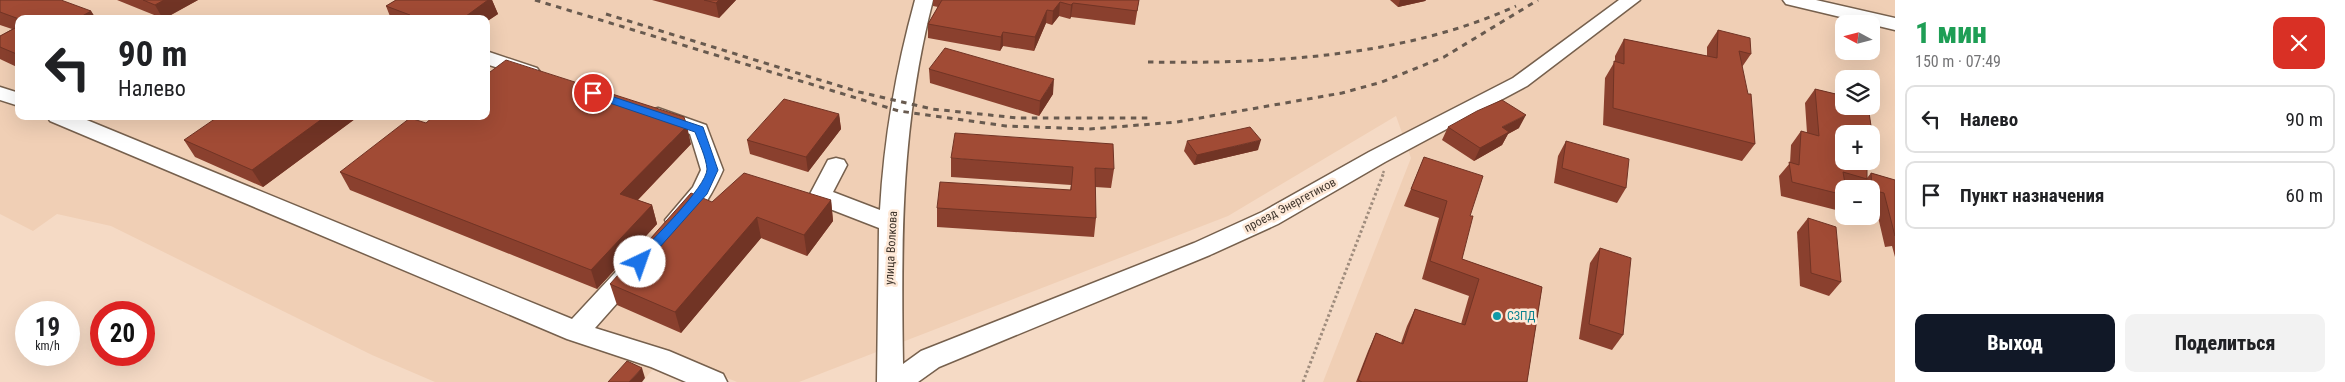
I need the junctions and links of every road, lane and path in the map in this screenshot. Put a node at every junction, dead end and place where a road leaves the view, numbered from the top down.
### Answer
1 (924, 0) edge
2 (1631, 0) edge
3 (1792, 0) edge
4 (1895, 24) edge
5 (490, 58) edge
6 (551, 79) edge
7 (0, 92) edge
8 (15, 98) edge
9 (635, 108) edge
10 (67, 120) edge
11 (1377, 157) junction
12 (836, 165) dead end
13 (892, 224) junction
14 (576, 332) junction
15 (714, 382) edge
16 (890, 382) edge
17 (901, 382) edge
18 (1302, 382) edge

1 - 13 street, улица Волкова
2 - 11 street, проезд Энергетиков
3 - 4 street
5 - 6 street
7 - 8 street
9 - 14 street
10 - 14 street
11 - 17 street, проезд Энергетиков
11 - 18 path
12 - 13 street
13 - 16 street, улица Волкова
14 - 15 street

